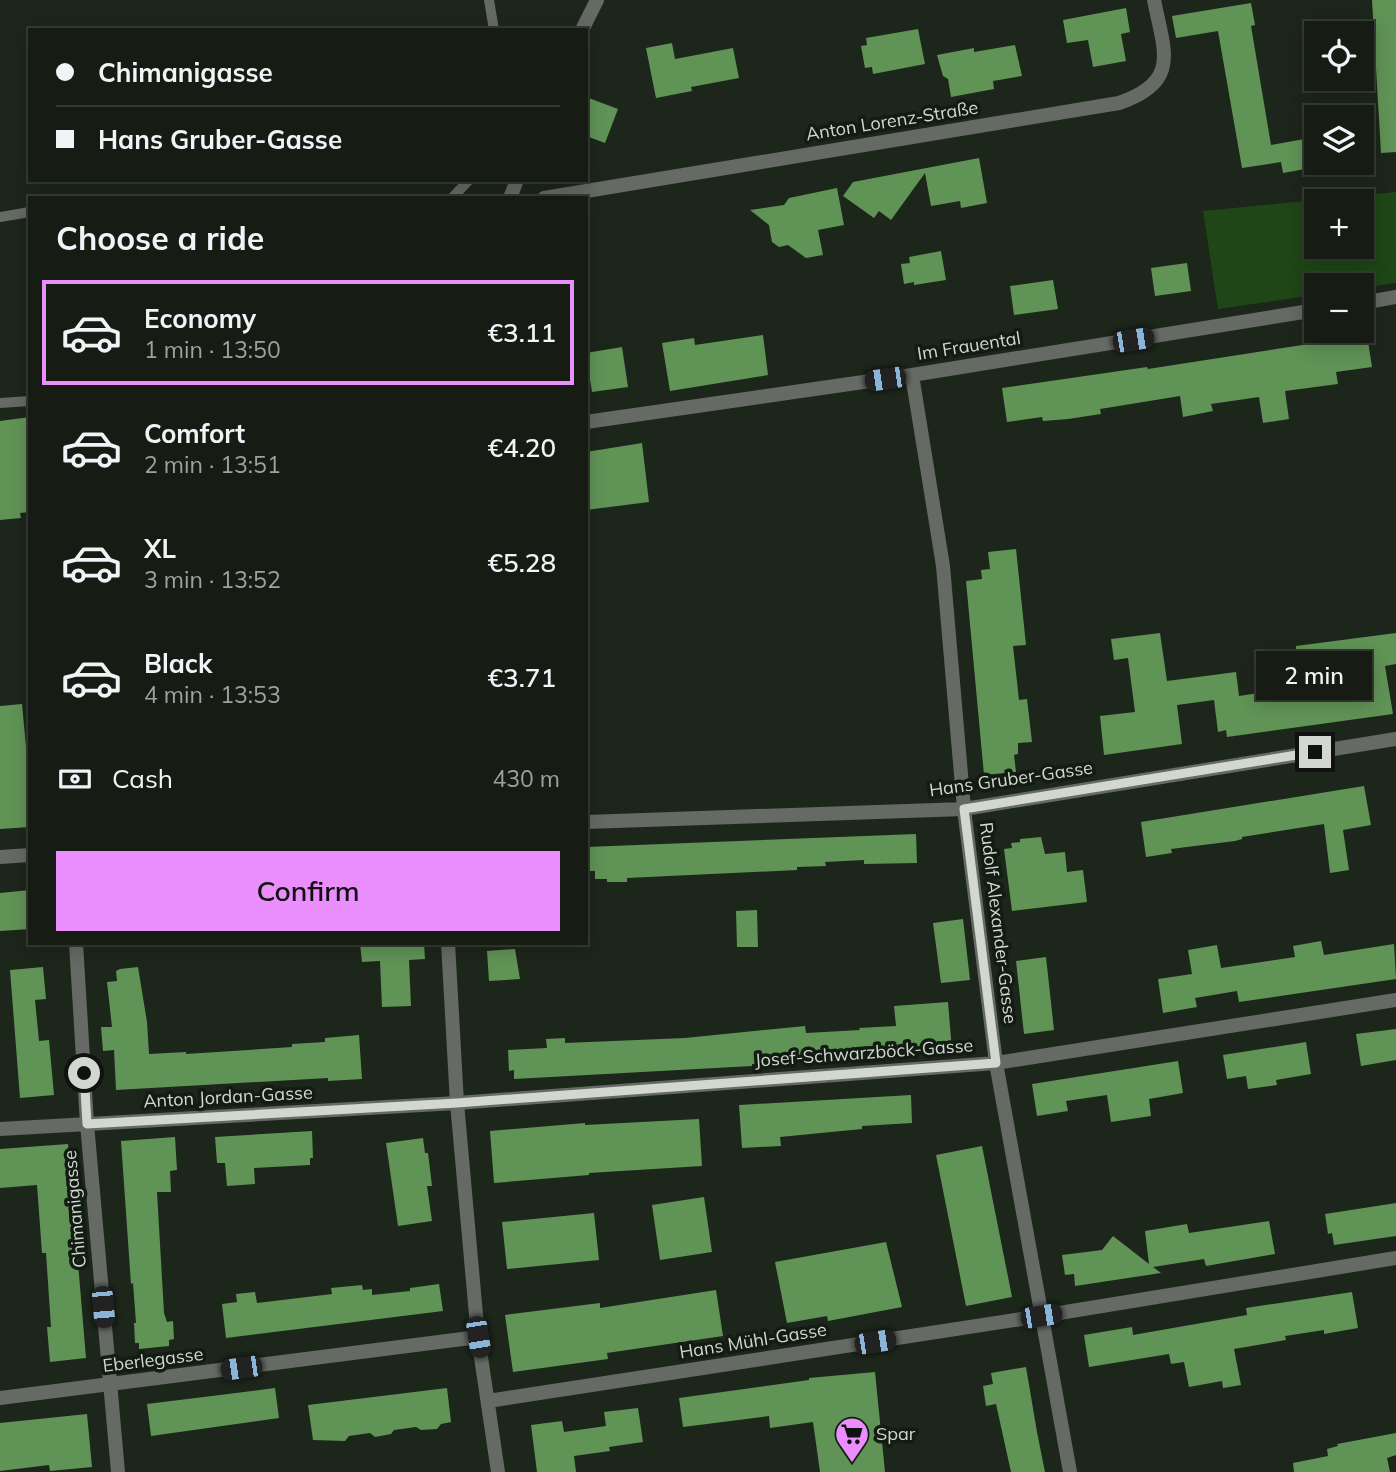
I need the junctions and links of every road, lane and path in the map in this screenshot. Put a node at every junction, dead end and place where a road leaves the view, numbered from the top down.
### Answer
1 (489, 0) edge
2 (597, 0) edge
3 (1154, 0) edge
4 (494, 28) edge
5 (583, 28) edge
6 (467, 182) edge
7 (454, 196) edge
8 (556, 196) edge
9 (28, 212) edge
10 (0, 218) edge
11 (1396, 297) edge
12 (1374, 301) edge
13 (1304, 312) edge
14 (912, 375) junction
15 (28, 401) edge
16 (0, 403) edge
17 (588, 422) edge
18 (1396, 739) edge
19 (964, 809) junction
20 (588, 822) edge
21 (28, 855) edge
22 (0, 856) edge
23 (76, 945) edge
24 (449, 945) edge
25 (1396, 1000) edge
26 (996, 1063) junction
27 (457, 1103) junction
28 (87, 1124) junction
29 (0, 1129) edge
30 (1396, 1258) edge
31 (1041, 1316) junction
32 (478, 1337) junction
33 (110, 1385) junction
34 (0, 1398) edge
35 (488, 1401) junction
36 (118, 1472) edge
37 (498, 1472) edge
38 (1070, 1472) edge

1 - 4 lane
2 - 5 street
3 - 8 street, Anton Lorenz-Straße
6 - 7 lane
9 - 10 lane
11 - 12 street
13 - 14 street, Im Frauental
14 - 17 street, Im Frauental
14 - 19 street, Rudolf Alexander-Gasse
15 - 16 lane
18 - 19 street, Hans Gruber-Gasse
19 - 20 street, Hans Gruber-Gasse
19 - 26 street, Rudolf Alexander-Gasse
21 - 22 street
23 - 28 street, Chimanigasse
24 - 27 street
25 - 26 street, Josef-Schwarzböck-Gasse
26 - 27 street, Josef-Schwarzböck-Gasse
26 - 31 street, Rudolf Alexander-Gasse
27 - 28 street, Anton Jordan-Gasse
27 - 32 street
28 - 29 street, Anton Jordan-Gasse
28 - 33 street, Chimanigasse
30 - 31 street, Hans Mühl-Gasse
31 - 35 street, Hans Mühl-Gasse
31 - 38 street, Rudolf Alexander-Gasse
32 - 33 street, Eberlegasse
32 - 35 street
33 - 34 street, Eberlegasse
33 - 36 street, Chimanigasse
35 - 37 street

